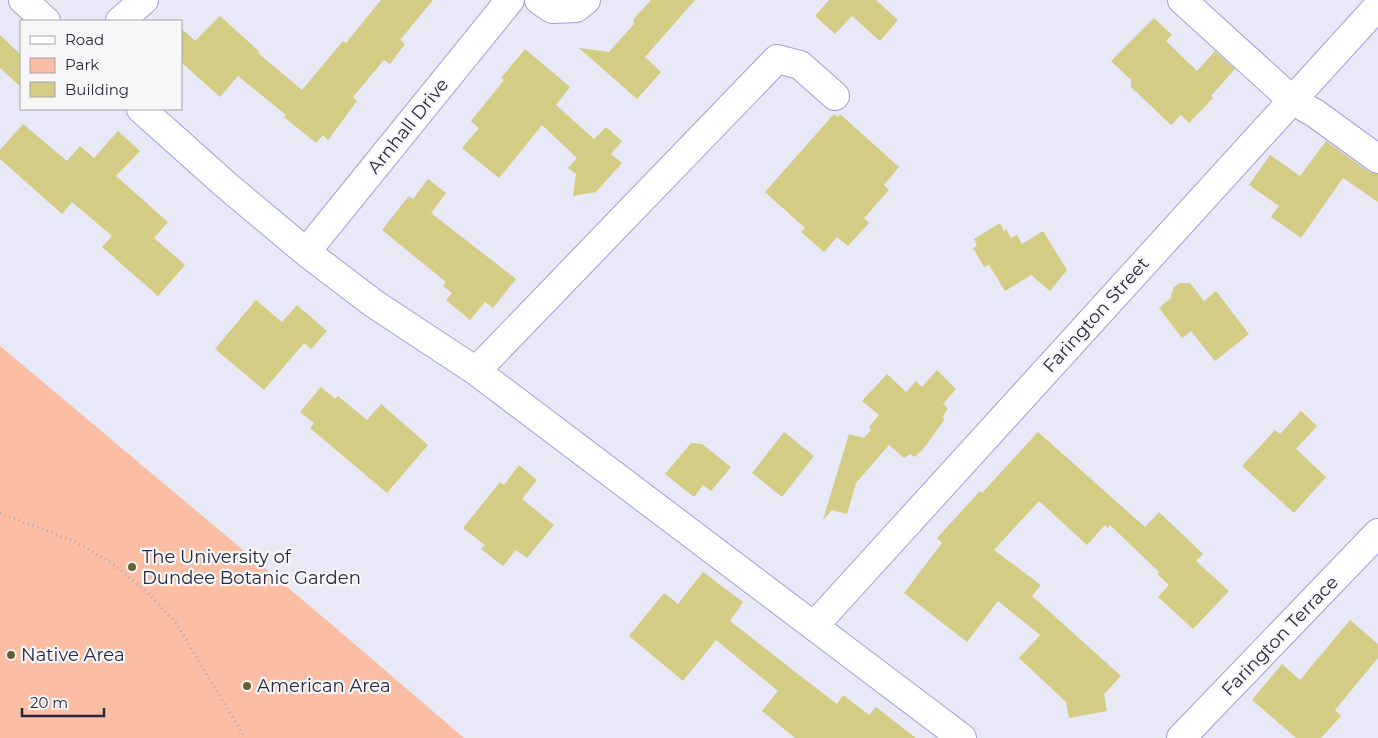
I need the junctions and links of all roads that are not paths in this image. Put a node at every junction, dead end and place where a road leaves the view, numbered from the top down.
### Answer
1 (23, 0) edge
2 (144, 0) edge
3 (510, 0) edge
4 (539, 0) edge
5 (586, 0) edge
6 (1182, 0) edge
7 (1378, 6) edge
8 (45, 20) edge
9 (121, 20) edge
10 (835, 96) dead end
11 (1292, 100) junction
12 (142, 110) edge
13 (1378, 159) edge
14 (306, 252) junction
15 (476, 371) junction
16 (1378, 533) edge
17 (814, 626) junction
18 (962, 738) edge
19 (1181, 738) edge

1 - 8 street
2 - 9 street
3 - 14 street, Arnhall Drive
4 - 5 street
6 - 11 street
7 - 11 street, Farington Street
10 - 15 street
11 - 13 street
11 - 17 street, Farington Street
12 - 14 street
14 - 15 street
15 - 17 street
16 - 19 street, Farington Terrace
17 - 18 street

